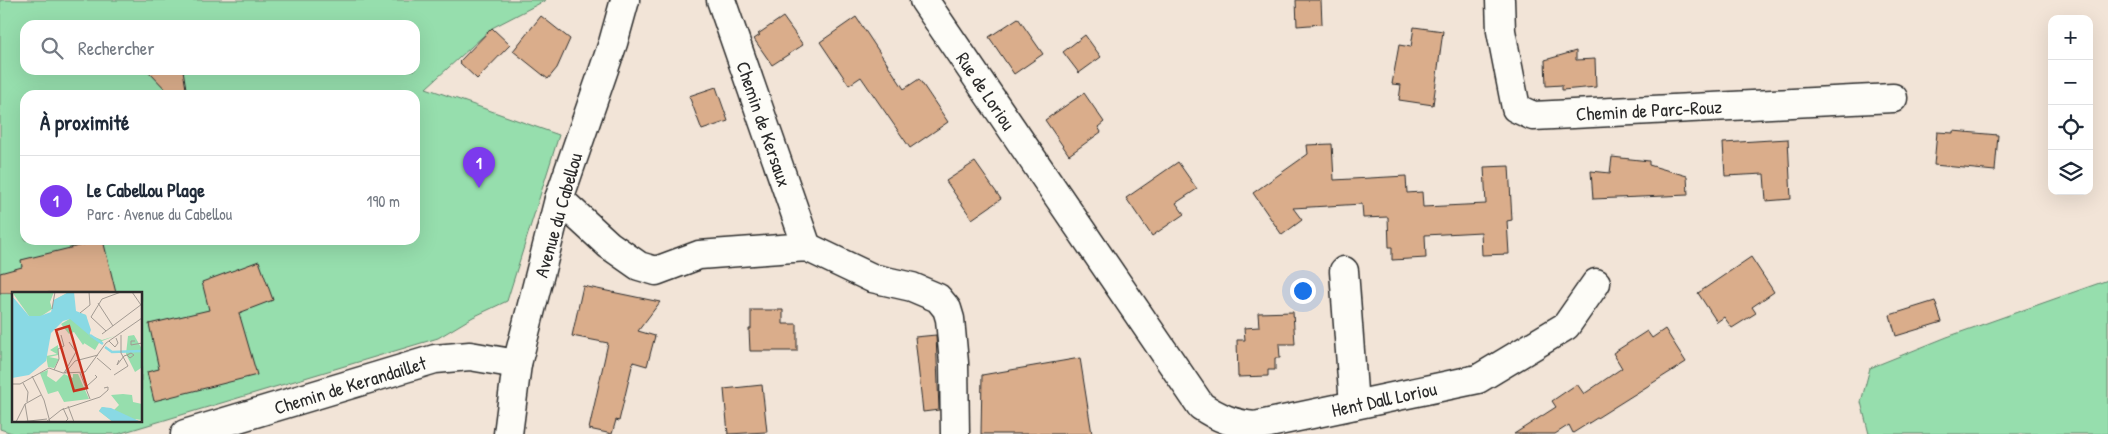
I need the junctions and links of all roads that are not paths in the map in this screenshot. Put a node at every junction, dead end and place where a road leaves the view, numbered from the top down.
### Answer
1 (625, 0) edge
2 (721, 0) edge
3 (924, 0) edge
4 (1500, 0) edge
5 (1893, 98) dead end
6 (1048, 182) joint
7 (560, 199) junction
8 (807, 247) junction
9 (1344, 271) dead end
10 (1596, 283) dead end
11 (517, 364) junction
12 (1354, 405) junction
13 (185, 434) edge
14 (508, 434) edge
15 (955, 434) edge

1 - 7 street, Avenue du Cabellou
2 - 8 street, Chemin de Kersaux
3 - 6 street, Rue de Loriou
4 - 5 street, Chemin de Parc-Rouz
6 - 12 street, Hent Dall Loriou
7 - 8 street
7 - 11 street, Avenue du Cabellou
8 - 15 street
9 - 12 street
10 - 12 street, Hent Dall Loriou
11 - 13 street, Chemin de Kerandaillet
11 - 14 street, Avenue du Cabellou

